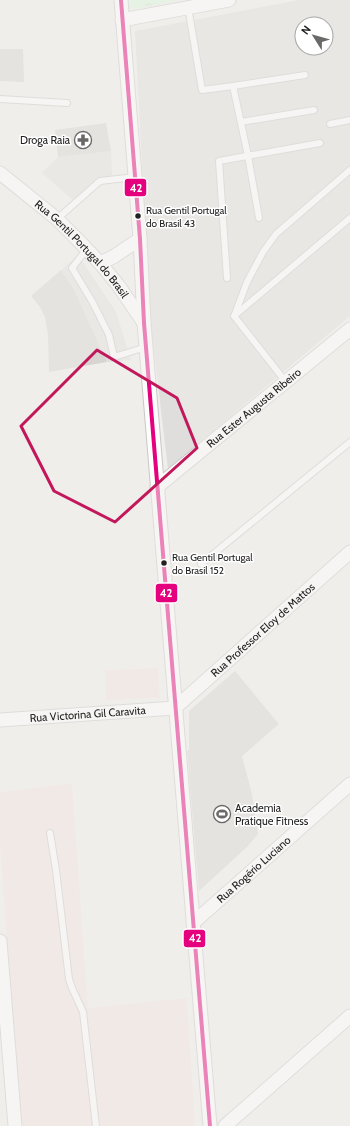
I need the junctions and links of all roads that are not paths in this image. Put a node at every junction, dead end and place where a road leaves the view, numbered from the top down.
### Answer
1 (121, 0) edge
2 (229, 0) edge
3 (188, 7) junction
4 (122, 20) junction
5 (306, 75) dead end
6 (233, 86) junction
7 (0, 100) edge
8 (67, 103) dead end
9 (314, 110) dead end
10 (350, 120) edge
11 (241, 122) junction
12 (330, 124) dead end
13 (320, 143) dead end
14 (248, 156) junction
15 (350, 170) edge
16 (0, 173) edge
17 (135, 177) junction
18 (259, 218) dead end
19 (350, 218) edge
20 (57, 219) junction
21 (140, 239) junction
22 (87, 249) junction
23 (100, 263) junction
24 (227, 278) dead end
25 (234, 316) junction
26 (144, 322) junction
27 (350, 329) edge
28 (146, 347) junction
29 (286, 382) junction
30 (350, 442) edge
31 (157, 487) junction
32 (350, 552) edge
33 (201, 564) dead end
34 (175, 708) junction
35 (0, 720) edge
36 (350, 784) edge
37 (50, 833) dead end
38 (193, 923) junction
39 (0, 941) edge
40 (350, 1016) edge
41 (15, 1126) edge
42 (96, 1126) edge
43 (210, 1126) edge
44 (225, 1126) edge

1 - 4 street
2 - 3 street
3 - 4 street
3 - 6 lane
4 - 17 street
5 - 6 lane
6 - 11 lane
7 - 8 lane
9 - 11 lane
10 - 12 lane
11 - 14 lane
13 - 14 lane
14 - 18 lane
14 - 24 lane
15 - 25 lane
16 - 20 street, Rua Gentil Portugal do Brasil
17 - 20 lane
17 - 21 street
19 - 25 lane
20 - 22 street, Rua Gentil Portugal do Brasil
21 - 23 street
21 - 26 street
22 - 23 street, Rua Gentil Portugal do Brasil
22 - 28 lane
23 - 26 street, Rua Gentil Portugal do Brasil
25 - 29 lane
26 - 28 street
27 - 29 street, Rua Ester Augusta Ribeiro
28 - 31 street
29 - 31 street, Rua Ester Augusta Ribeiro
30 - 33 lane
31 - 34 street
32 - 34 street, Rua Professor Eloy de Mattos
34 - 35 street, Rua Victorina Gil Caravita
34 - 38 street
36 - 38 street, Rua Rogério Luciano
37 - 42 lane
38 - 43 street
39 - 41 street
40 - 44 street

